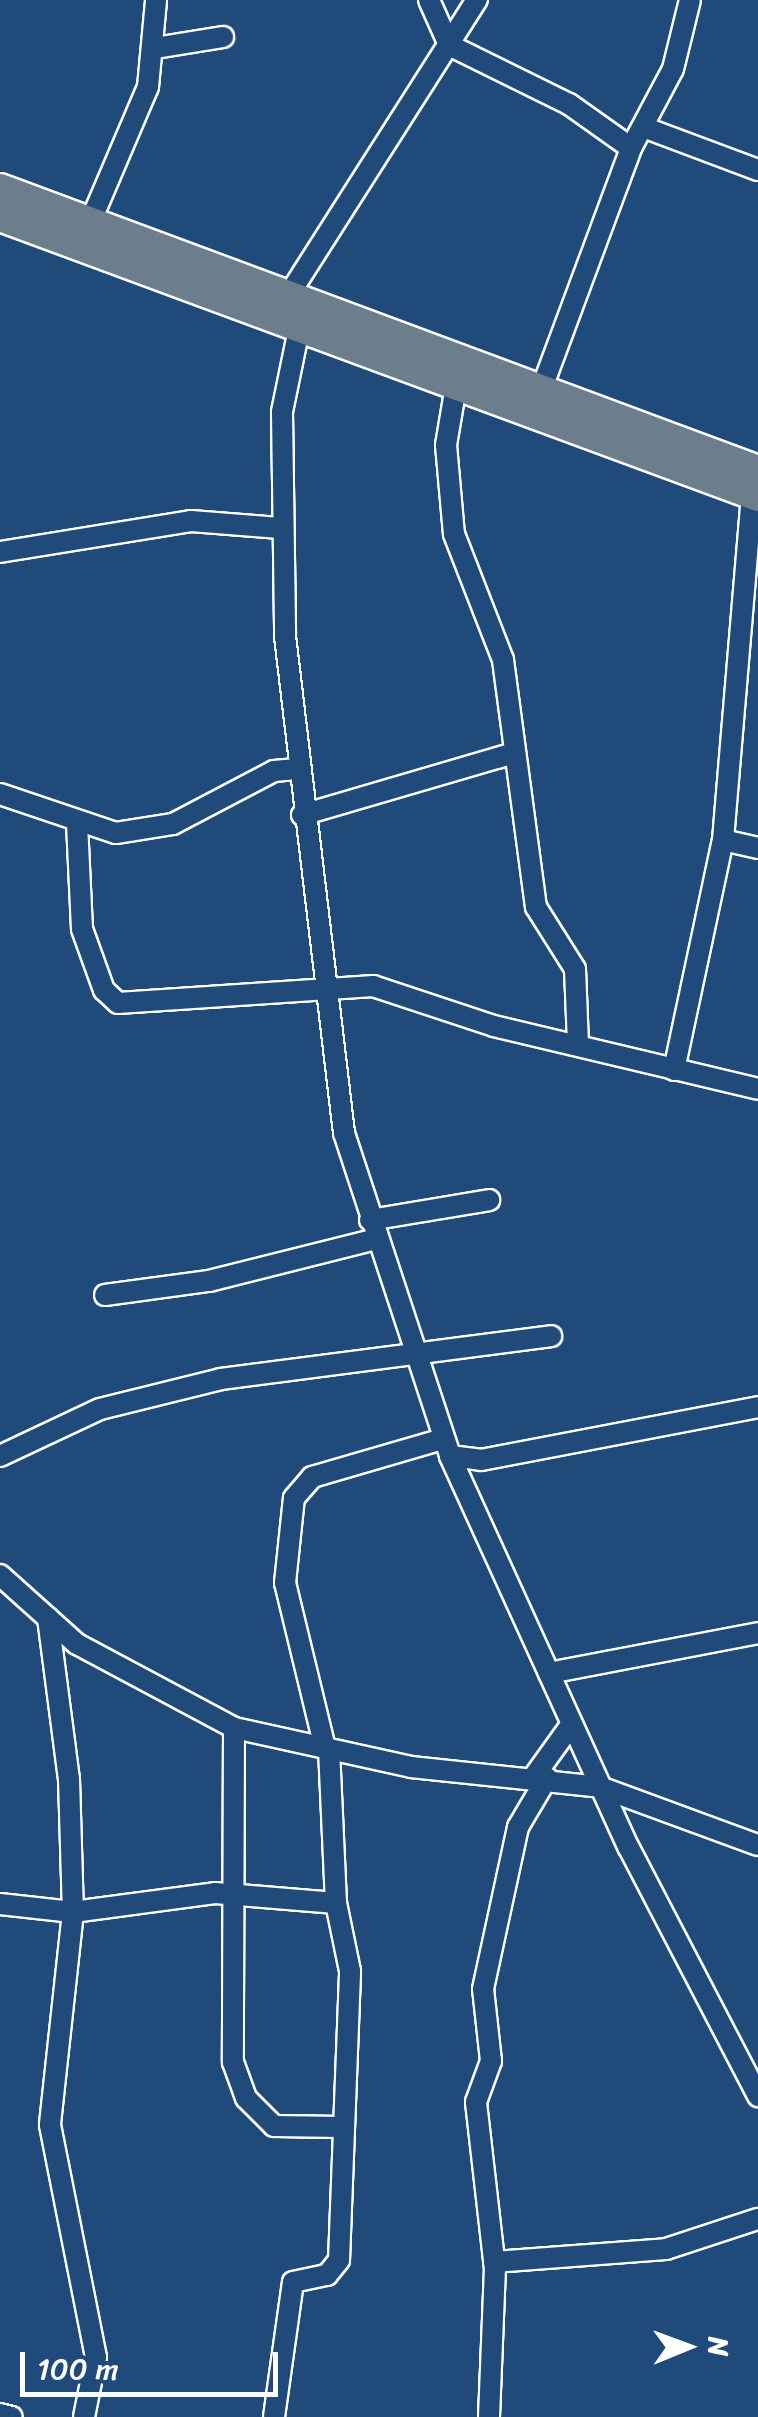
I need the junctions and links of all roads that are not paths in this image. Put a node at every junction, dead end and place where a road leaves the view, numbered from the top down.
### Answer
1 (156, 0) edge
2 (429, 0) edge
3 (477, 0) edge
4 (690, 0) edge
5 (223, 36) dead end
6 (449, 45) junction
7 (154, 48) junction
8 (643, 128) junction
9 (631, 148) junction
10 (758, 170) edge
11 (0, 189) edge
12 (0, 216) edge
13 (92, 218) junction
14 (290, 293) junction
15 (300, 324) junction
16 (458, 380) junction
17 (542, 385) junction
18 (756, 487) edge
19 (280, 528) junction
20 (0, 552) edge
21 (511, 754) junction
22 (299, 769) junction
23 (0, 794) edge
24 (302, 816) junction
25 (76, 823) junction
26 (723, 840) junction
27 (758, 848) edge
28 (319, 985) junction
29 (578, 1044) junction
30 (674, 1070) junction
31 (758, 1089) edge
32 (489, 1200) dead end
33 (373, 1230) junction
34 (105, 1294) dead end
35 (551, 1336) dead end
36 (412, 1349) junction
37 (758, 1406) edge
38 (446, 1447) junction
39 (0, 1456) edge
40 (481, 1460) junction
41 (465, 1490) junction
42 (0, 1575) edge
43 (48, 1618) junction
44 (758, 1633) edge
45 (550, 1673) junction
46 (311, 1712) junction
47 (571, 1725) junction
48 (234, 1728) junction
49 (291, 1741) junction
50 (327, 1749) junction
51 (541, 1776) junction
52 (600, 1787) junction
53 (758, 1845) edge
54 (239, 1897) junction
55 (336, 1902) junction
56 (0, 1904) edge
57 (73, 1912) junction
58 (758, 2096) edge
59 (342, 2127) junction
60 (758, 2220) edge
61 (494, 2262) junction
62 (0, 2414) edge
63 (12, 2417) edge
64 (84, 2417) edge
65 (274, 2417) edge
66 (489, 2417) edge

1 - 7 street
2 - 6 street
3 - 6 street
4 - 8 street
5 - 7 street
6 - 9 street
6 - 14 street
7 - 13 street
8 - 9 street
8 - 10 street
9 - 17 street
11 - 13 highway
12 - 15 highway
13 - 14 highway
14 - 17 highway
15 - 16 highway
15 - 19 street
16 - 18 highway
16 - 21 street
17 - 18 highway
18 - 26 street
19 - 20 street
19 - 22 street
21 - 24 street
21 - 29 street
22 - 24 street
22 - 25 street
23 - 25 street
24 - 28 street
25 - 28 street
26 - 27 street
26 - 30 street
28 - 29 street
28 - 33 street
29 - 30 street
30 - 31 street
32 - 33 street
33 - 34 street
33 - 36 street
35 - 36 street
36 - 38 street
36 - 39 street
37 - 40 street
38 - 40 street
38 - 41 street
38 - 46 street
40 - 41 street
41 - 45 street
42 - 43 street
43 - 48 street
43 - 57 street
44 - 45 street
45 - 47 street
46 - 49 street
46 - 50 street
47 - 51 street
47 - 52 street
48 - 49 street
48 - 54 street
49 - 50 street
50 - 51 street
50 - 55 street
51 - 52 street
51 - 61 street
52 - 53 street
52 - 58 street
54 - 55 street
54 - 57 street
54 - 59 street
55 - 59 street
56 - 57 street
57 - 64 street
59 - 65 street
60 - 61 street
61 - 66 street
62 - 63 street

